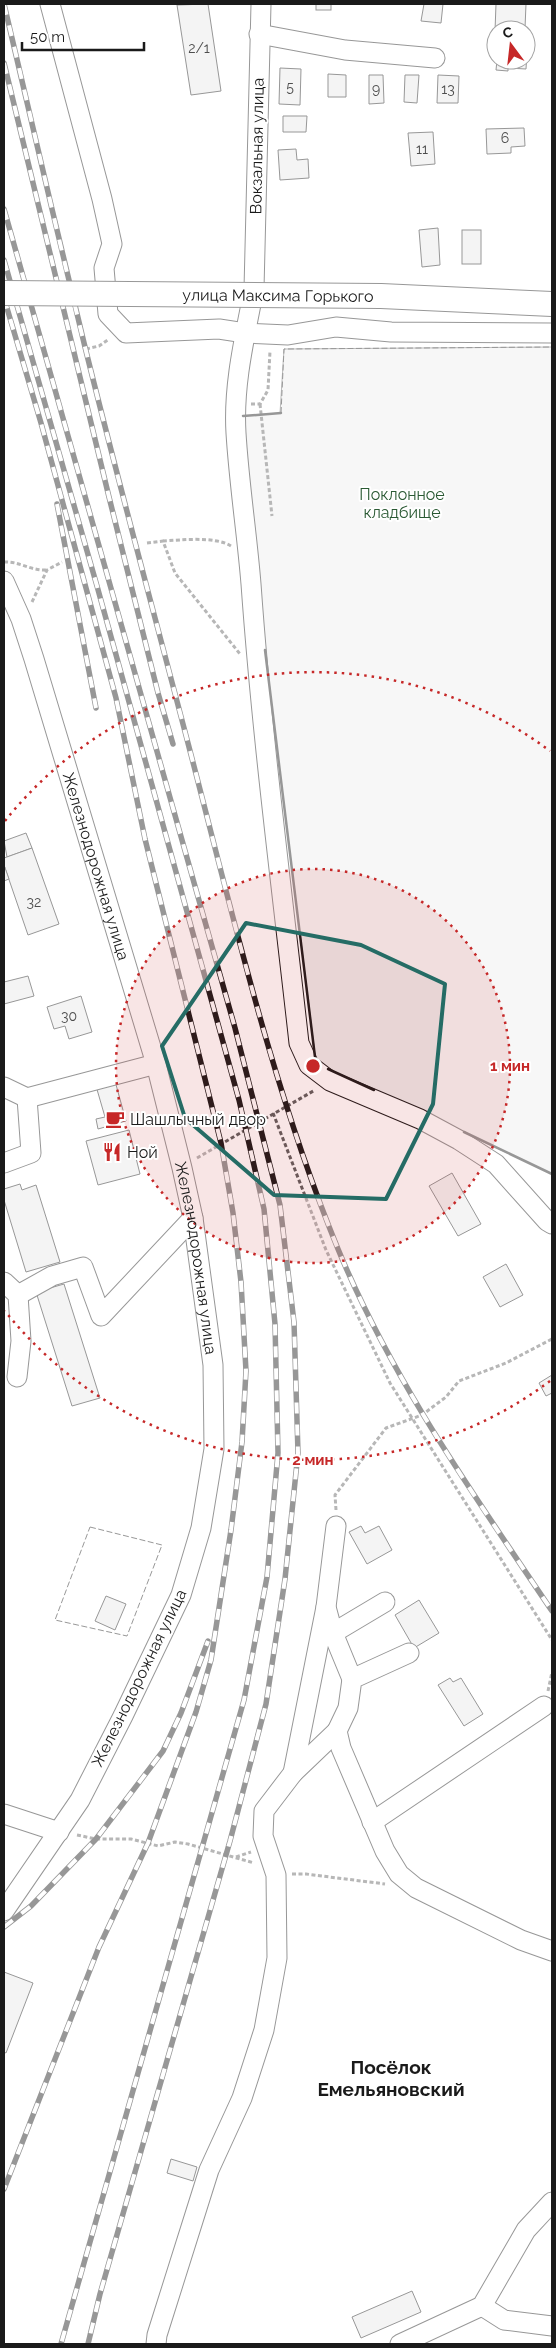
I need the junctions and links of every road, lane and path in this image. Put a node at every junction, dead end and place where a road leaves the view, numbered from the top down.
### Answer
1 (50, 4) edge
2 (261, 4) edge
3 (259, 34) junction
4 (434, 58) dead end
5 (254, 289) junction
6 (4, 293) edge
7 (552, 299) edge
8 (552, 304) edge
9 (126, 333) junction
10 (245, 333) junction
11 (552, 333) edge
12 (86, 349) dead end
13 (269, 368) dead end
14 (268, 390) dead end
15 (260, 404) dead end
16 (272, 516) dead end
17 (163, 541) junction
18 (147, 543) dead end
19 (249, 558) junction
20 (4, 562) edge
21 (62, 562) dead end
22 (47, 570) junction
23 (4, 581) edge
24 (21, 618) junction
25 (257, 666) junction
26 (156, 1064) junction
27 (330, 1081) junction
28 (4, 1087) edge
29 (26, 1098) junction
30 (273, 1113) junction
31 (4, 1163) edge
32 (182, 1168) junction
33 (193, 1218) junction
34 (552, 1224) edge
35 (4, 1282) edge
36 (18, 1295) junction
37 (552, 1339) edge
38 (17, 1377) dead end
39 (412, 1419) junction
40 (336, 1526) joint
41 (385, 1602) dead end
42 (326, 1608) junction
43 (333, 1633) junction
44 (552, 1640) edge
45 (409, 1653) dead end
46 (352, 1678) junction
47 (544, 1706) dead end
48 (338, 1731) junction
49 (293, 1773) junction
50 (4, 1814) edge
51 (372, 1822) junction
52 (59, 1832) junction
53 (276, 1875) junction
54 (416, 1888) junction
55 (4, 1911) edge
56 (552, 1951) edge
57 (552, 2202) edge
58 (482, 2306) junction
59 (552, 2326) edge
60 (156, 2344) edge
61 (400, 2344) edge

1 - 9 street
2 - 3 street, Вокзальная улица
3 - 4 street
3 - 5 street, Вокзальная улица
5 - 7 street
5 - 10 street, Вокзальная улица
6 - 8 main road, улица Максима Горького, bridge
9 - 10 street
9 - 12 path
10 - 11 street
10 - 19 street, Вокзальная улица
13 - 14 path
15 - 16 path
17 - 18 path
17 - 19 path
17 - 25 path
19 - 25 street, Вокзальная улица
20 - 22 path
21 - 22 path
22 - 24 path
23 - 24 street, Железнодорожная улица
24 - 26 street, Железнодорожная улица
25 - 27 street, Вокзальная улица
26 - 29 street
26 - 32 street, Железнодорожная улица
27 - 30 path
27 - 34 street, Вокзальная улица
28 - 29 street
29 - 31 street
30 - 32 path
30 - 39 path
32 - 33 street, Железнодорожная улица
33 - 36 street
33 - 52 street, Железнодорожная улица
35 - 36 street
36 - 38 street
37 - 39 path
39 - 40 path
39 - 44 path
40 - 42 street
41 - 43 street
42 - 43 street
42 - 49 street
43 - 46 street
45 - 46 street
46 - 48 street
47 - 51 street
48 - 49 street
48 - 51 street
49 - 53 street
50 - 52 street
51 - 54 street
52 - 53 path
52 - 55 street, Железнодорожная улица
53 - 54 path
53 - 60 street
54 - 56 street
57 - 58 street
58 - 59 street
58 - 61 street

